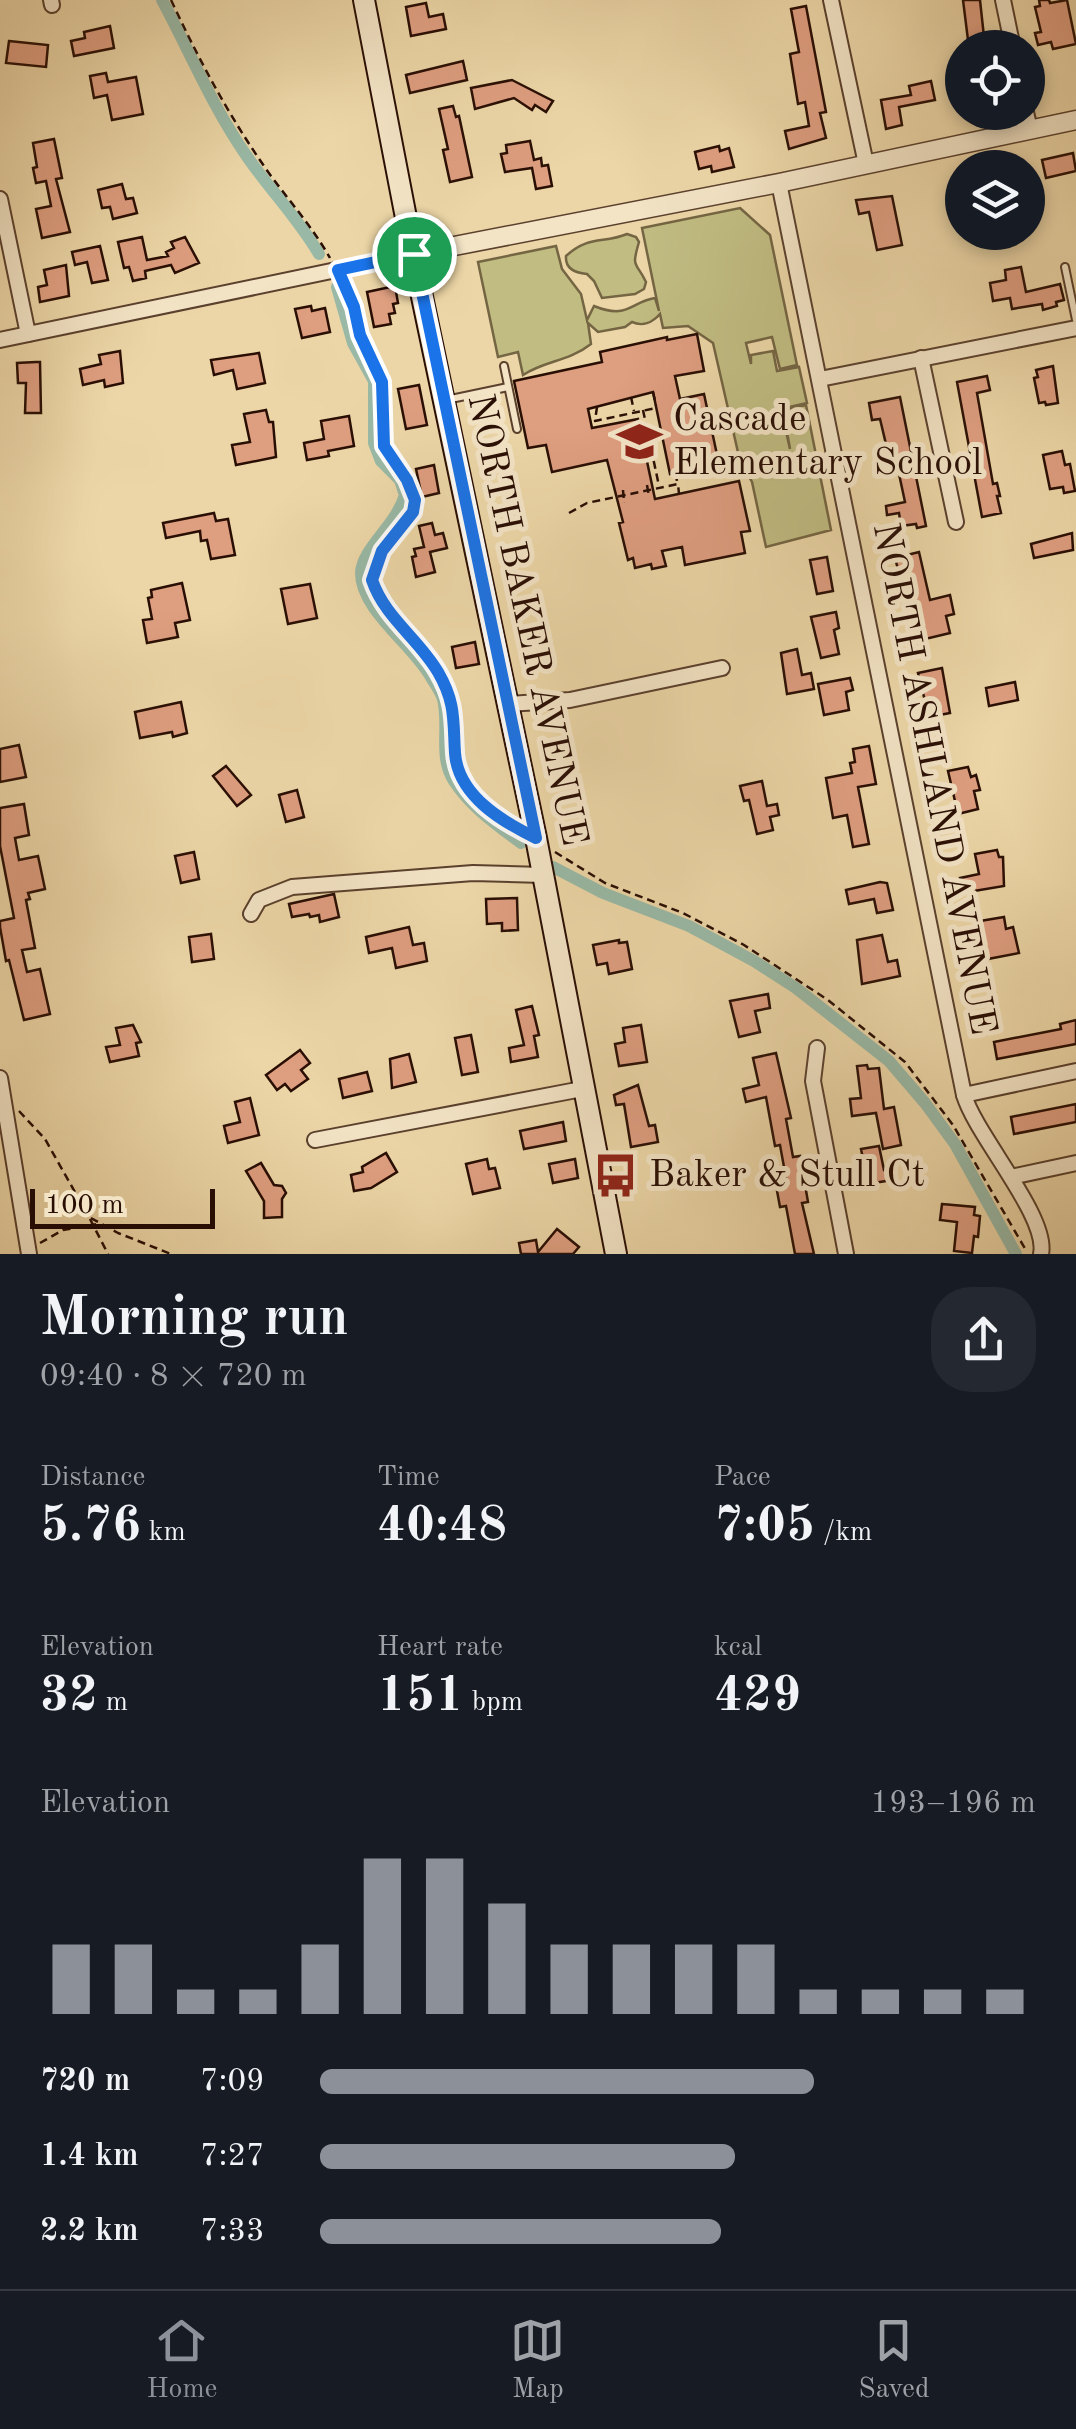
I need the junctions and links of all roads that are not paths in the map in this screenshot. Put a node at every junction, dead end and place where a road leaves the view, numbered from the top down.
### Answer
1 (364, 0) edge
2 (831, 0) edge
3 (1004, 0) edge
4 (1010, 30) edge
5 (1076, 120) edge
6 (1045, 121) edge
7 (994, 130) edge
8 (866, 164) junction
9 (779, 183) junction
10 (0, 199) edge
11 (414, 254) junction
12 (1064, 267) dead end
13 (1076, 320) edge
14 (1076, 328) edge
15 (28, 334) junction
16 (0, 340) edge
17 (921, 358) junction
18 (504, 366) dead end
19 (820, 379) junction
20 (508, 386) junction
21 (445, 400) junction
22 (517, 428) dead end
23 (956, 522) dead end
24 (722, 668) dead end
25 (508, 704) junction
26 (543, 875) junction
27 (251, 914) dead end
28 (817, 1048) dead end
29 (1076, 1071) edge
30 (0, 1078) edge
31 (582, 1089) junction
32 (964, 1095) junction
33 (315, 1140) dead end
34 (1076, 1164) edge
35 (1011, 1177) junction
36 (33, 1250) edge
37 (616, 1254) edge
38 (846, 1254) edge
39 (1041, 1254) edge

1 - 11 main road, NORTH BAKER AVENUE
2 - 8 street
3 - 4 street
5 - 6 street
7 - 8 street
8 - 9 street
9 - 11 street
9 - 19 street, NORTH ASHLAND AVENUE
10 - 15 street
11 - 15 street
11 - 21 main road, NORTH BAKER AVENUE
12 - 13 lane
14 - 17 street
15 - 16 street
17 - 19 street
17 - 23 street
18 - 20 lane
19 - 32 street, NORTH ASHLAND AVENUE
20 - 21 lane
20 - 22 lane
21 - 25 main road, NORTH BAKER AVENUE
24 - 25 street
25 - 26 main road, NORTH BAKER AVENUE
26 - 27 street
26 - 31 main road, NORTH BAKER AVENUE
28 - 38 street
29 - 32 street
30 - 36 street
31 - 33 street
31 - 37 main road, NORTH BAKER AVENUE
32 - 35 street, NORTH ASHLAND AVENUE
34 - 35 street
35 - 39 street, NORTH ASHLAND AVENUE

